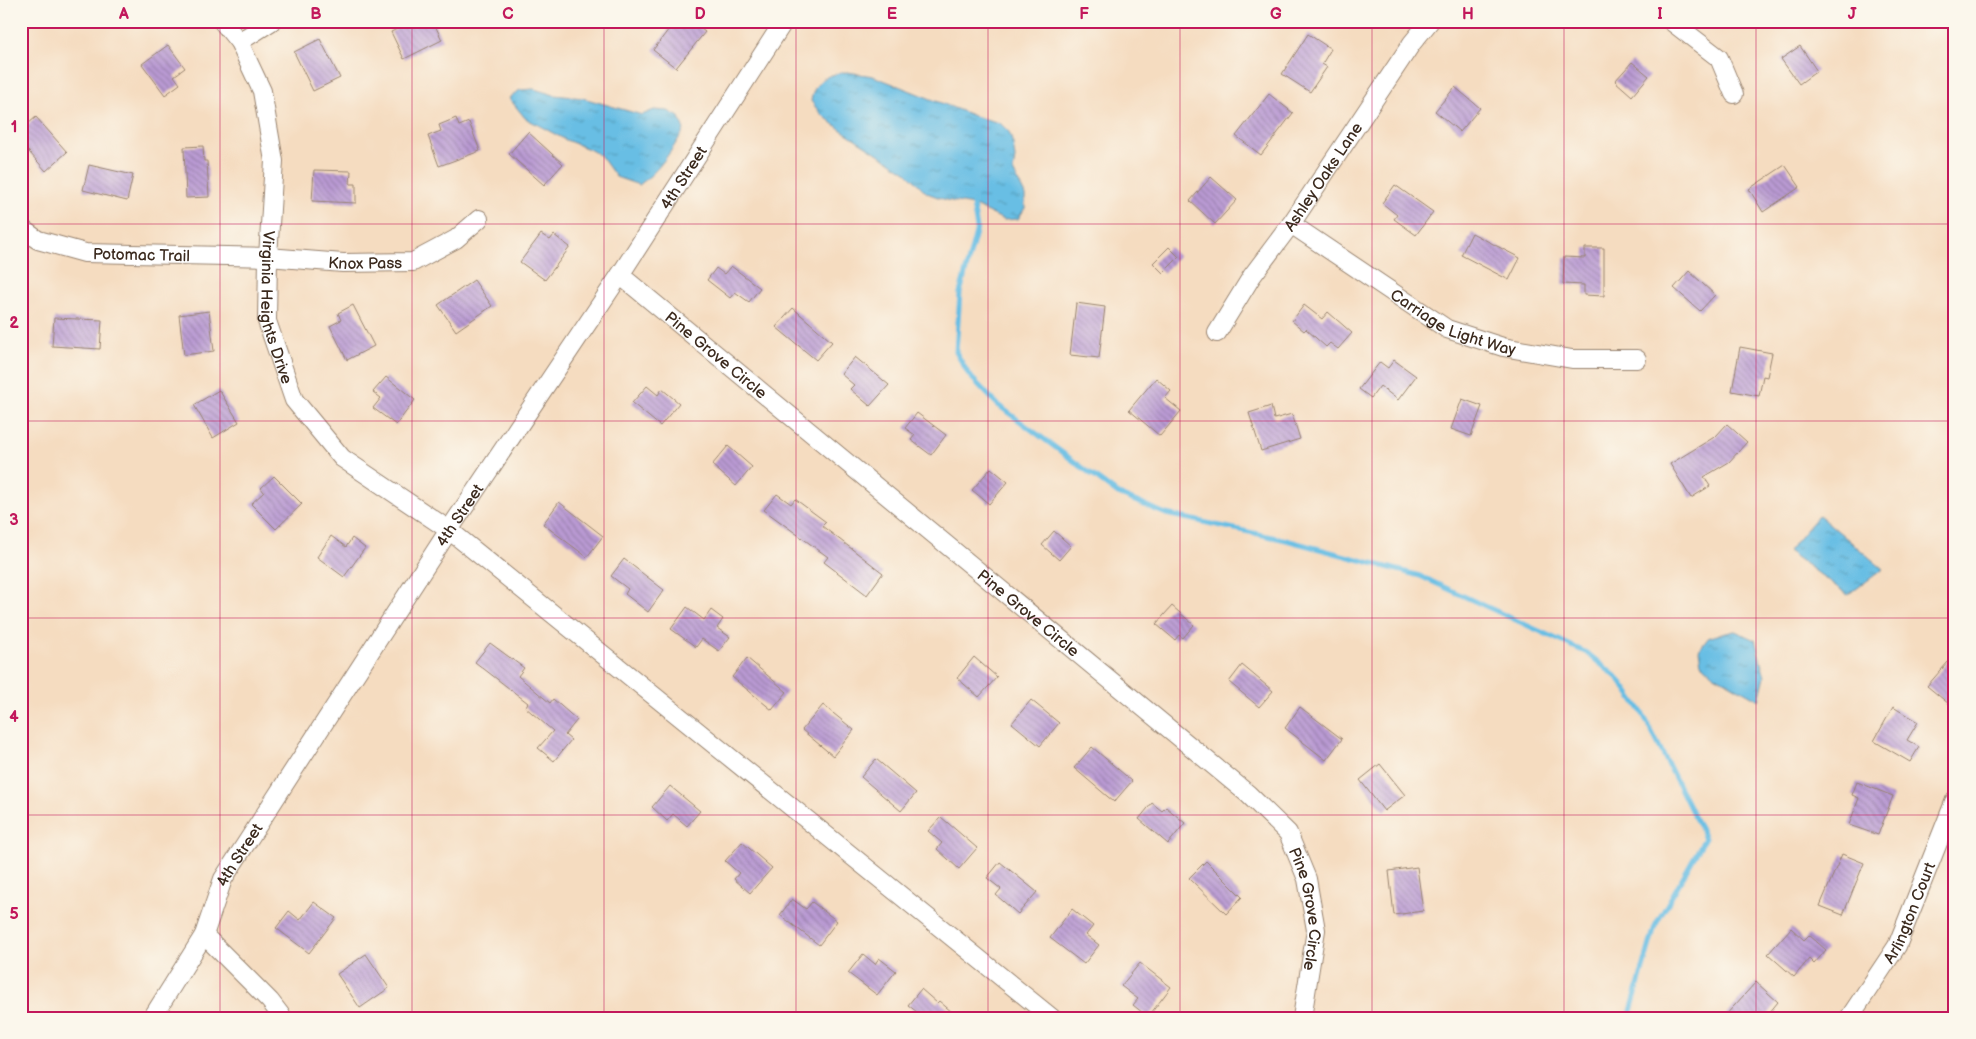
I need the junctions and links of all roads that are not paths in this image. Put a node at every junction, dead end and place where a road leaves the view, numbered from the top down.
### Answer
1 (222, 21) edge
2 (272, 21) edge
3 (784, 21) edge
4 (1430, 21) edge
5 (1671, 21) edge
6 (239, 42) junction
7 (1734, 94) dead end
8 (479, 219) dead end
9 (1291, 224) junction
10 (21, 228) edge
11 (268, 257) junction
12 (620, 275) junction
13 (1217, 333) dead end
14 (1637, 358) dead end
15 (449, 530) junction
16 (1955, 800) edge
17 (204, 935) junction
18 (152, 1018) edge
19 (283, 1018) edge
20 (1052, 1018) edge
21 (1302, 1018) edge
22 (1848, 1018) edge

1 - 6 street, Virginia Heights Drive
2 - 6 street
3 - 12 street, 4th Street
4 - 9 street, Ashley Oaks Lane
5 - 7 street
6 - 11 street, Virginia Heights Drive
8 - 11 street, Knox Pass
9 - 13 street, Ashley Oaks Lane
9 - 14 street, Carriage Light Way
10 - 11 street, Potomac Trail
11 - 15 street, Virginia Heights Drive
12 - 15 street, 4th Street
12 - 21 street, Pine Grove Circle
15 - 17 street, 4th Street
15 - 20 street
16 - 22 street, Arlington Court
17 - 18 street, 4th Street
17 - 19 street

